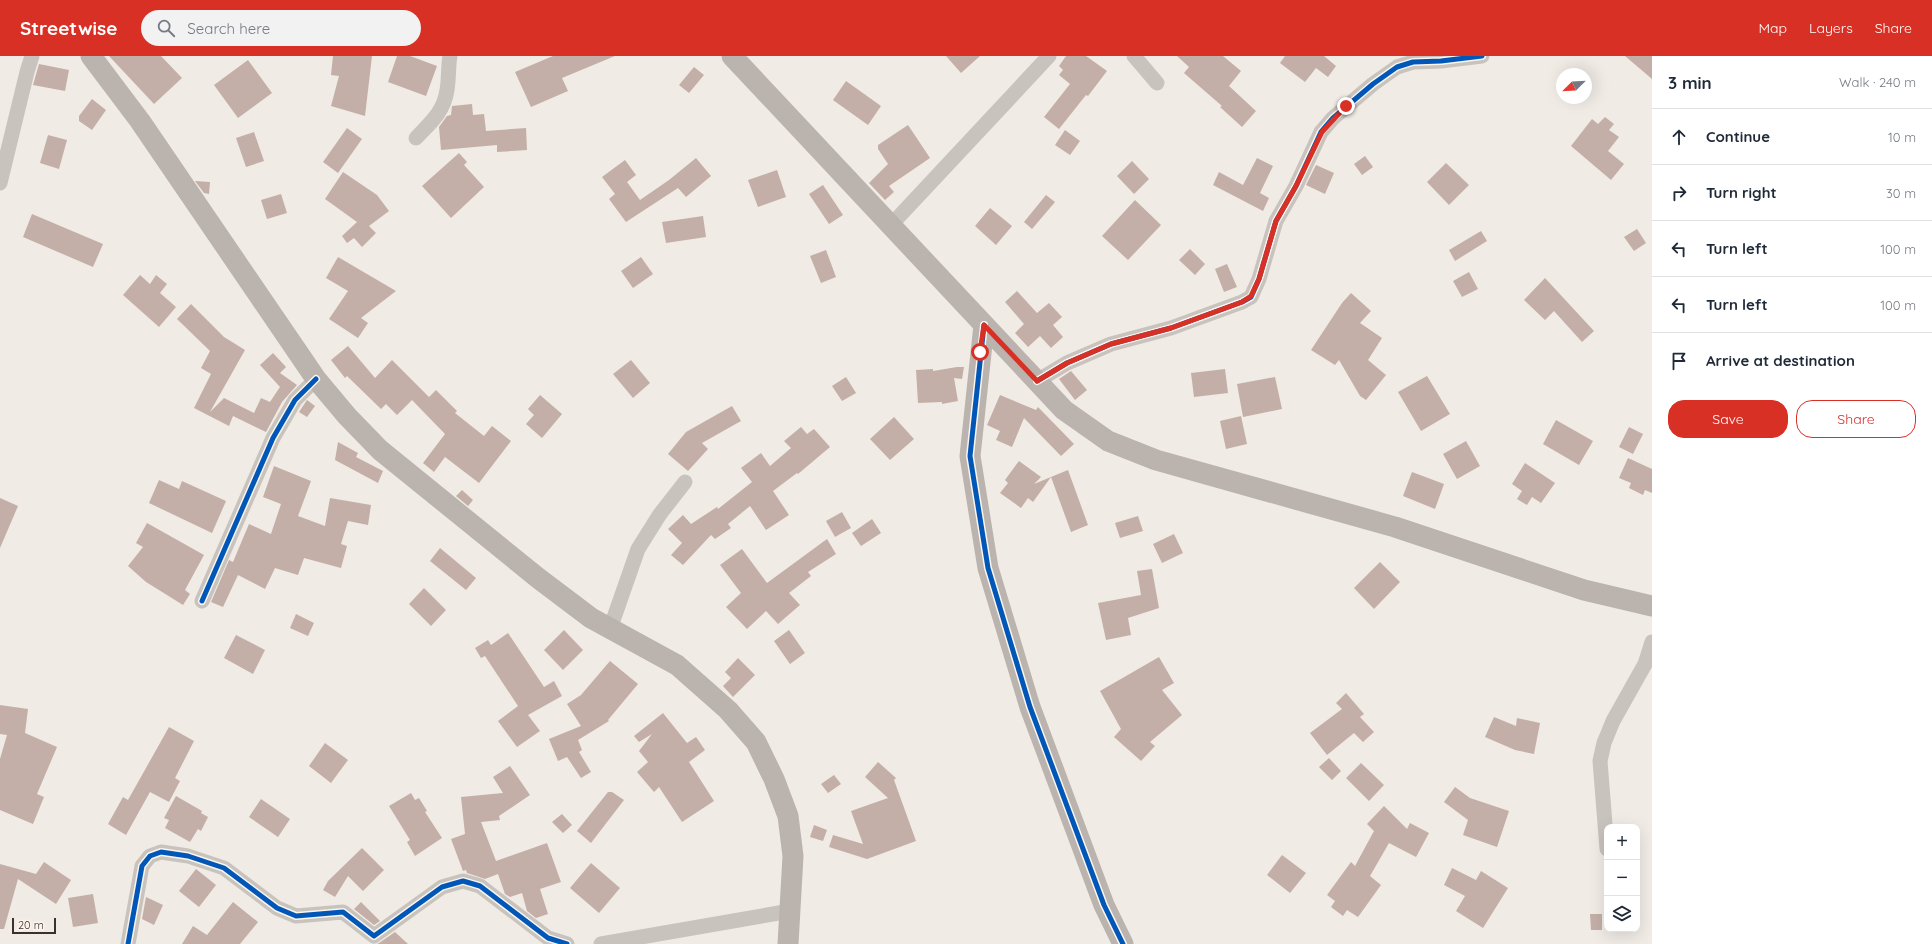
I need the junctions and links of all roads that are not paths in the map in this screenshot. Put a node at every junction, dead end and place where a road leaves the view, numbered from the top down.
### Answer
1 (32, 56) edge
2 (91, 56) edge
3 (450, 56) edge
4 (732, 56) edge
5 (1049, 56) edge
6 (1134, 56) edge
7 (1482, 56) edge
8 (1157, 83) dead end
9 (416, 138) dead end
10 (0, 183) edge
11 (891, 225) junction
12 (984, 325) junction
13 (316, 379) junction
14 (1037, 381) junction
15 (685, 482) dead end
16 (202, 601) dead end
17 (1652, 606) edge
18 (610, 629) junction
19 (1652, 642) edge
20 (1649, 668) edge
21 (1605, 824) edge
22 (790, 911) junction
23 (128, 944) edge
24 (567, 944) edge
25 (601, 944) edge
26 (788, 944) edge
27 (1122, 944) edge

1 - 10 street
2 - 13 main road
3 - 9 street
4 - 11 main road
5 - 11 street
6 - 8 street
7 - 14 street
11 - 12 main road
12 - 14 main road
12 - 27 main road
13 - 16 street
13 - 18 main road
14 - 17 main road
15 - 18 street
18 - 22 main road
19 - 20 street
20 - 21 street
22 - 25 street
22 - 26 main road
23 - 24 street

